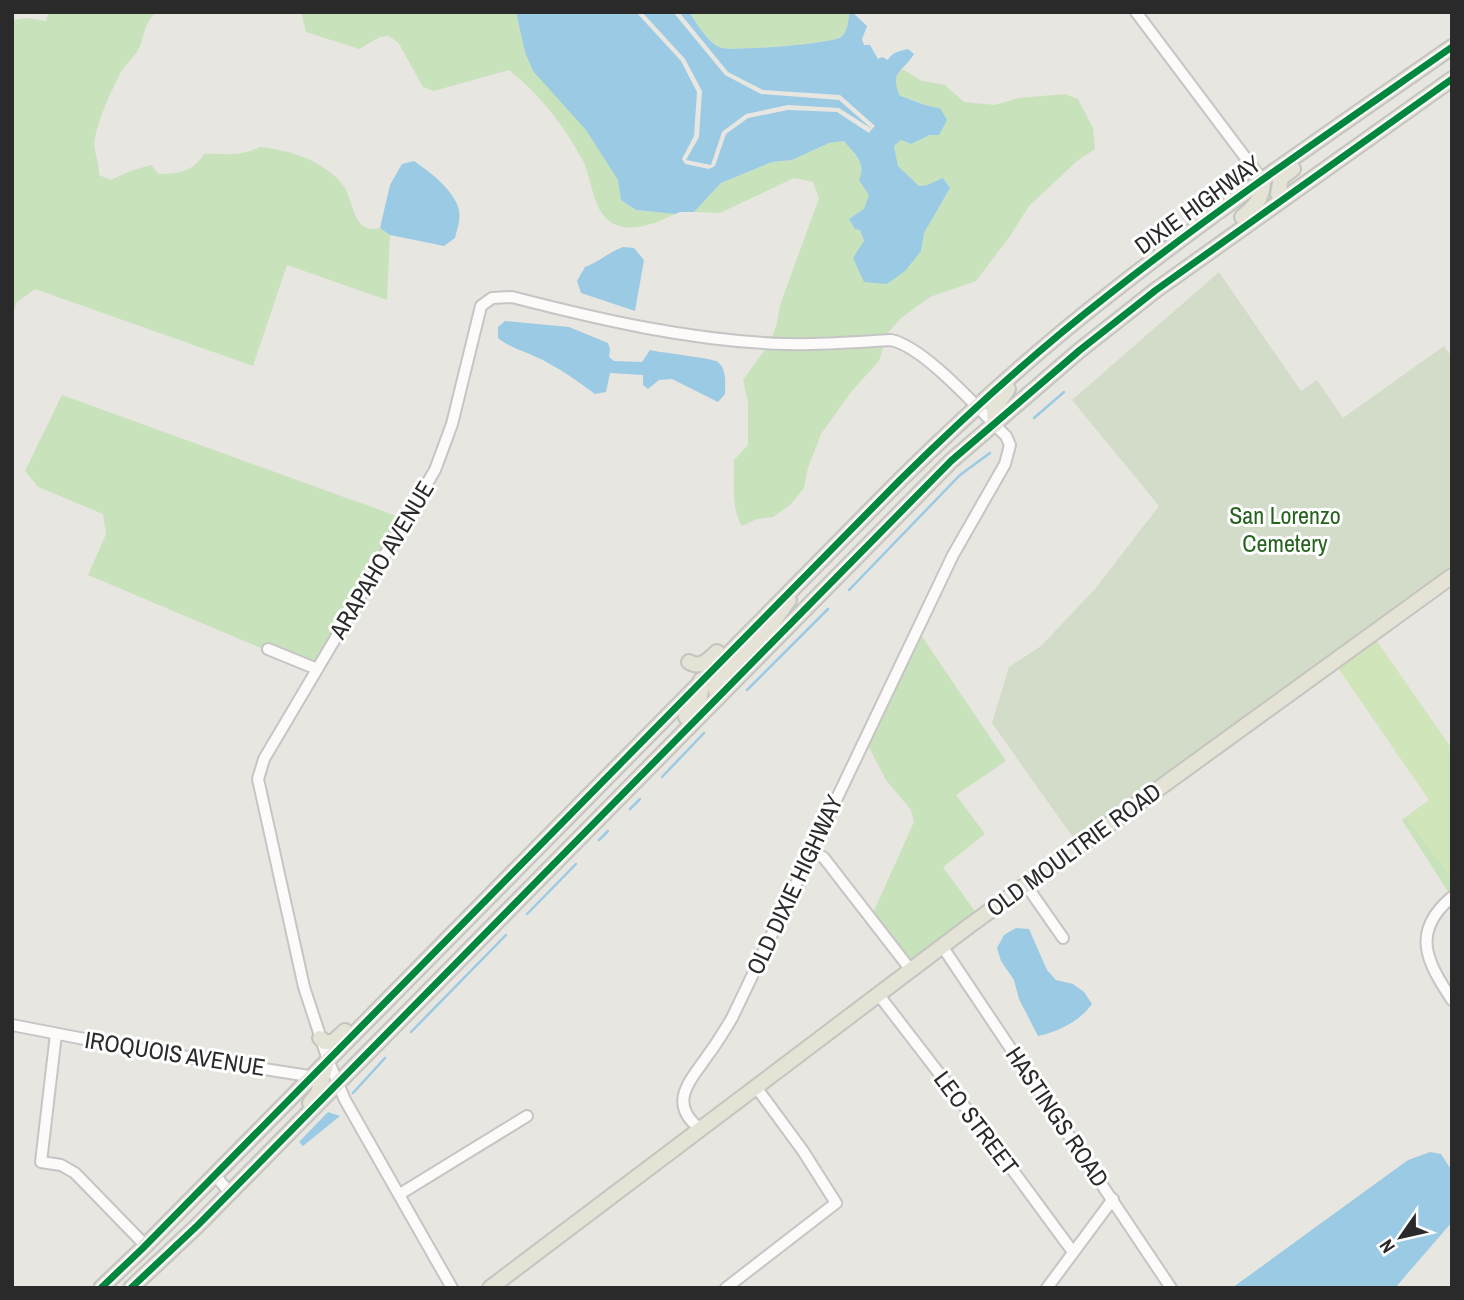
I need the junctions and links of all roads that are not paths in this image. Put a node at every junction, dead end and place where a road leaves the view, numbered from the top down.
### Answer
1 (1136, 12) edge
2 (1452, 47) edge
3 (1419, 69) junction
4 (1452, 79) edge
5 (1263, 181) junction
6 (1299, 187) junction
7 (1278, 194) junction
8 (1211, 217) junction
9 (1156, 290) junction
10 (976, 407) junction
11 (995, 425) junction
12 (834, 546) junction
13 (1452, 576) edge
14 (802, 578) junction
15 (268, 649) dead end
16 (689, 662) dead end
17 (317, 669) junction
18 (701, 680) junction
19 (718, 696) junction
20 (649, 735) junction
21 (608, 808) junction
22 (579, 838) junction
23 (812, 850) junction
24 (1026, 885) junction
25 (1452, 897) edge
26 (486, 899) junction
27 (1063, 937) dead end
28 (448, 938) junction
29 (942, 946) junction
30 (910, 969) junction
31 (878, 994) junction
32 (1452, 1000) edge
33 (12, 1025) edge
34 (56, 1034) junction
35 (320, 1038) junction
36 (328, 1060) junction
37 (317, 1078) junction
38 (338, 1084) junction
39 (756, 1087) junction
40 (283, 1106) junction
41 (527, 1115) dead end
42 (700, 1129) junction
43 (215, 1175) junction
44 (241, 1181) junction
45 (230, 1193) junction
46 (400, 1194) junction
47 (1113, 1199) junction
48 (146, 1246) junction
49 (1073, 1252) junction
50 (101, 1288) edge
51 (131, 1288) edge
52 (452, 1288) edge
53 (490, 1288) edge
54 (726, 1288) edge
55 (1046, 1288) edge
56 (1171, 1288) edge

1 - 5 street
2 - 3 main road, DIXIE HIGHWAY
3 - 5 main road, DIXIE HIGHWAY
3 - 7 main road
4 - 6 main road, DIXIE HIGHWAY
5 - 7 main road
5 - 8 main road, DIXIE HIGHWAY
5 - 9 main road
6 - 7 main road
6 - 9 main road, DIXIE HIGHWAY
8 - 10 main road, DIXIE HIGHWAY
8 - 11 main road
9 - 11 main road, DIXIE HIGHWAY
10 - 11 street, OLD DIXIE HIGHWAY
10 - 12 main road, DIXIE HIGHWAY
10 - 17 street, ARAPAHO AVENUE
11 - 19 main road, DIXIE HIGHWAY
11 - 23 street, OLD DIXIE HIGHWAY
12 - 14 main road
12 - 16 main road
13 - 24 main road, OLD MOULTRIE ROAD
14 - 18 main road
14 - 19 main road
15 - 17 street
17 - 35 street, ARAPAHO AVENUE
18 - 19 street
18 - 20 main road
18 - 21 main road
19 - 21 main road, DIXIE HIGHWAY
20 - 22 main road
20 - 26 main road
21 - 22 main road
22 - 38 main road
23 - 30 street
23 - 42 street, OLD DIXIE HIGHWAY
24 - 27 street
24 - 29 main road, OLD MOULTRIE ROAD
25 - 32 street
26 - 28 main road
26 - 35 main road
28 - 36 main road
28 - 38 main road
29 - 30 main road, OLD MOULTRIE ROAD
29 - 47 street, HASTINGS ROAD
30 - 31 main road, OLD MOULTRIE ROAD
31 - 39 main road, OLD MOULTRIE ROAD
31 - 49 street, LEO STREET
33 - 34 street, IROQUOIS AVENUE
34 - 37 street, IROQUOIS AVENUE
34 - 48 street
35 - 36 street, ARAPAHO AVENUE
36 - 37 main road
36 - 38 street, ARAPAHO AVENUE
37 - 38 street, IROQUOIS AVENUE
37 - 40 main road
37 - 44 main road
38 - 44 main road
38 - 46 street, ARAPAHO AVENUE
39 - 42 main road, OLD MOULTRIE ROAD
39 - 54 street
40 - 43 main road
40 - 45 main road
41 - 46 street
42 - 53 main road
43 - 45 street
43 - 48 main road
44 - 45 main road
45 - 51 main road
46 - 52 street, ARAPAHO AVENUE
47 - 49 street
47 - 56 street, HASTINGS ROAD
48 - 50 main road
49 - 55 street

